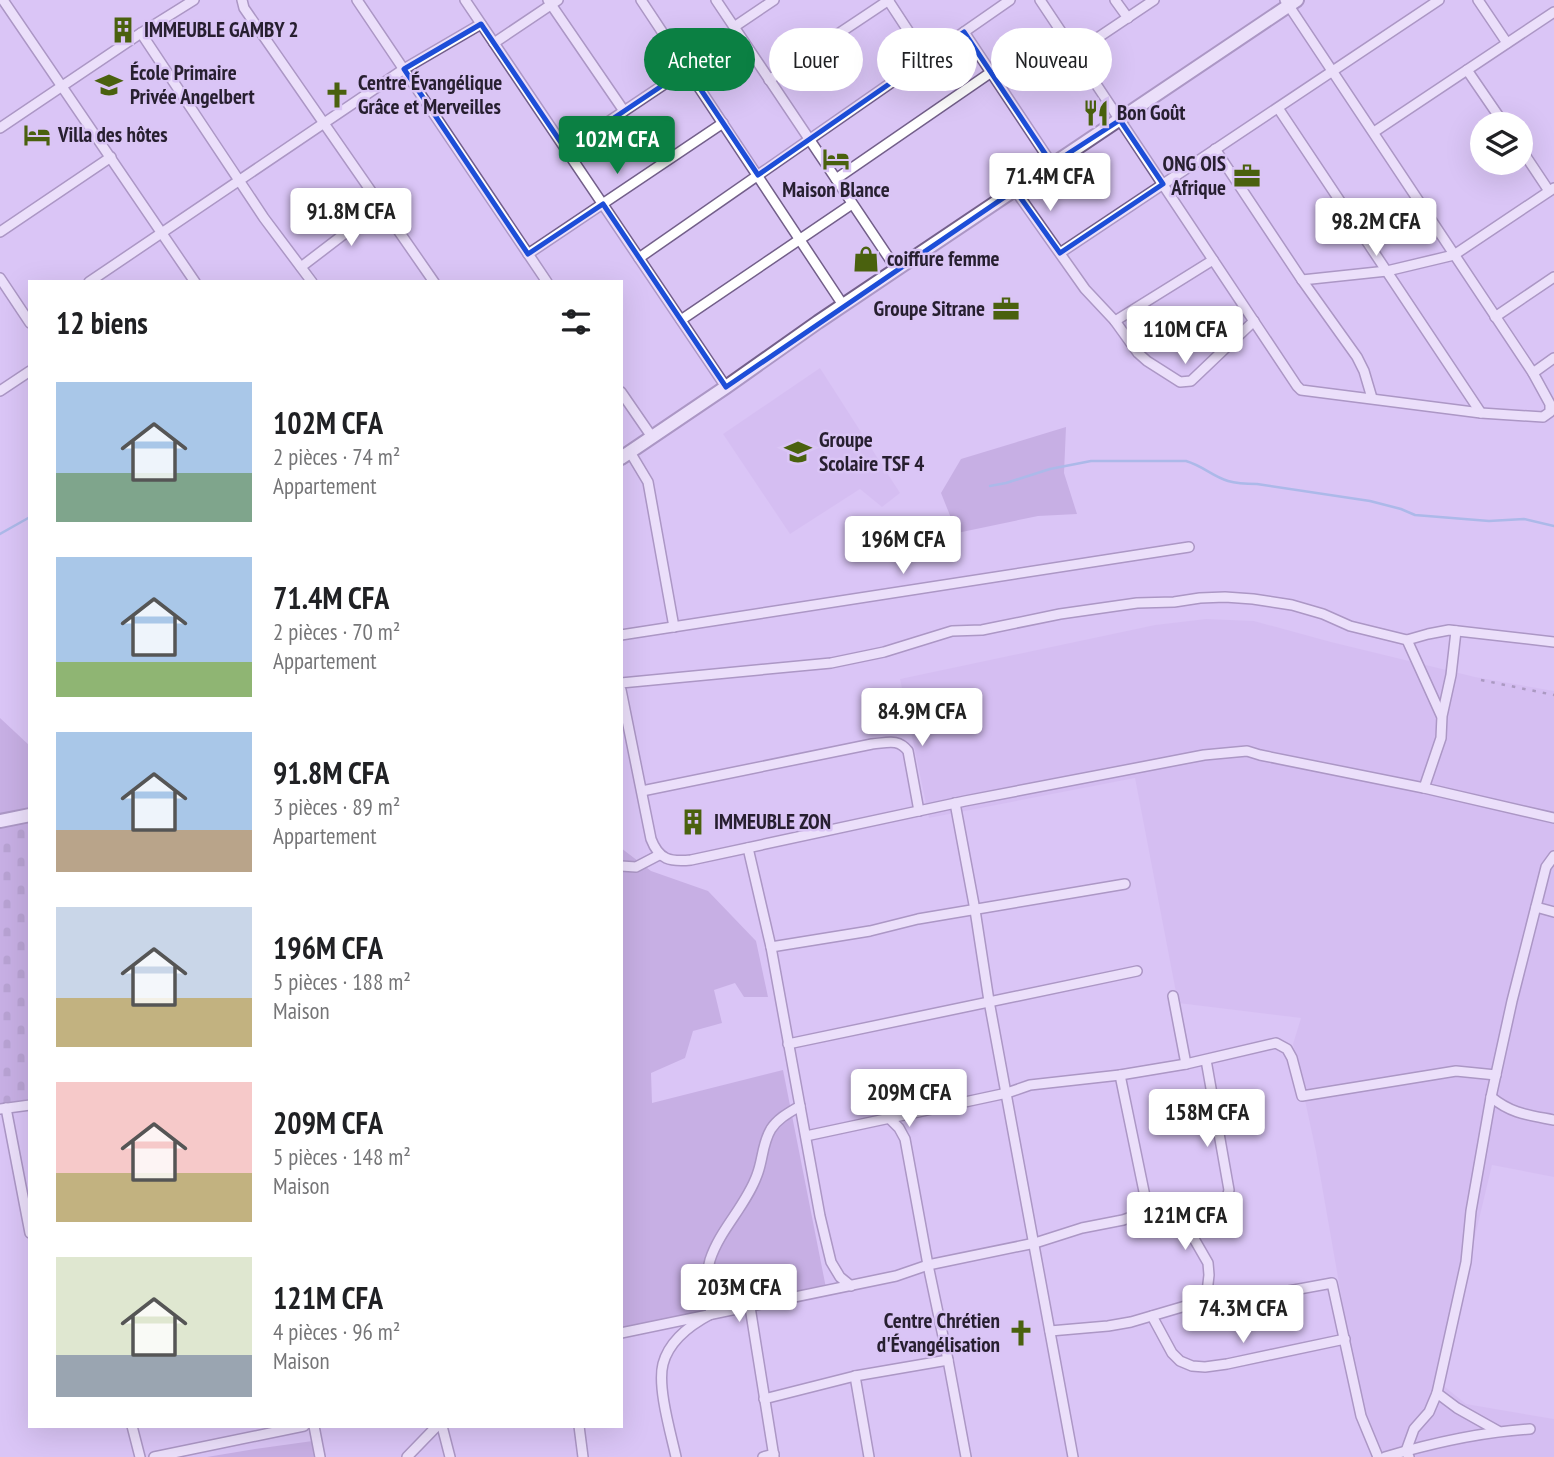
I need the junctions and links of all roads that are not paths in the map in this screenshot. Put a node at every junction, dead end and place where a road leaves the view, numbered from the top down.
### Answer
1 (3, 0) edge
2 (234, 0) edge
3 (357, 0) edge
4 (465, 0) edge
5 (641, 0) edge
6 (716, 0) edge
7 (774, 0) edge
8 (889, 0) edge
9 (1010, 0) edge
10 (1040, 0) edge
11 (1115, 0) edge
12 (1154, 0) edge
13 (1439, 0) edge
14 (1478, 0) edge
15 (192, 1) edge
16 (552, 1) edge
17 (1290, 2) edge
18 (243, 4) edge
19 (1553, 16) edge
20 (1128, 18) junction
21 (481, 24) junction
22 (734, 27) junction
23 (660, 28) edge
24 (847, 28) edge
25 (907, 28) edge
26 (970, 28) edge
27 (1059, 28) edge
28 (1112, 29) edge
29 (141, 33) junction
30 (494, 43) junction
31 (1507, 43) junction
32 (977, 52) edge
33 (404, 69) junction
34 (1467, 70) junction
35 (1332, 71) junction
36 (990, 73) junction
37 (769, 80) edge
38 (62, 85) junction
39 (654, 91) edge
40 (702, 91) edge
41 (776, 91) edge
42 (879, 91) edge
43 (1101, 91) edge
44 (1278, 108) junction
45 (624, 111) junction
46 (1496, 112) edge
47 (1120, 120) junction
48 (325, 122) junction
49 (723, 122) junction
50 (0, 128) edge
51 (1374, 132) junction
52 (809, 140) junction
53 (1215, 149) junction
54 (566, 150) junction
55 (111, 157) junction
56 (1052, 164) junction
57 (1533, 165) edge
58 (758, 175) junction
59 (240, 180) junction
60 (836, 180) junction
61 (1163, 184) junction
62 (1015, 190) junction
63 (1552, 190) edge
64 (603, 204) junction
65 (852, 204) junction
66 (382, 205) junction
67 (0, 232) edge
68 (162, 233) junction
69 (800, 239) junction
70 (1060, 253) junction
71 (528, 254) junction
72 (1454, 255) junction
73 (639, 258) junction
74 (1213, 260) junction
75 (301, 267) junction
76 (897, 270) junction
77 (1387, 271) junction
78 (1554, 276) edge
79 (0, 278) edge
80 (92, 280) edge
81 (194, 280) edge
82 (311, 280) edge
83 (433, 280) edge
84 (546, 280) edge
85 (1302, 280) junction
86 (843, 305) junction
87 (1495, 317) junction
88 (28, 320) edge
89 (681, 320) junction
90 (1115, 321) junction
91 (1254, 321) junction
92 (1554, 358) edge
93 (28, 372) edge
94 (1533, 373) junction
95 (726, 387) junction
96 (0, 391) edge
97 (623, 394) edge
98 (1372, 398) junction
99 (1481, 413) junction
100 (652, 437) junction
101 (626, 455) edge
102 (1189, 547) dead end
103 (674, 627) junction
104 (1457, 631) junction
105 (623, 635) edge
106 (1407, 640) junction
107 (1554, 642) edge
108 (623, 683) edge
109 (623, 708) edge
110 (1442, 716) junction
111 (625, 726) edge
112 (1424, 789) junction
113 (642, 791) junction
114 (955, 803) junction
115 (919, 811) junction
116 (28, 815) edge
117 (1554, 818) edge
118 (0, 821) edge
119 (748, 848) junction
120 (659, 855) junction
121 (1554, 856) edge
122 (623, 866) edge
123 (1125, 884) dead end
124 (1536, 907) junction
125 (975, 910) junction
126 (1554, 912) edge
127 (771, 947) junction
128 (1137, 971) dead end
129 (1173, 996) dead end
130 (989, 1001) junction
131 (788, 1044) junction
132 (1206, 1059) junction
133 (1186, 1064) junction
134 (1120, 1075) junction
135 (1496, 1075) junction
136 (1007, 1093) junction
137 (1490, 1097) junction
138 (28, 1105) edge
139 (800, 1106) junction
140 (3, 1109) edge
141 (889, 1118) junction
142 (1554, 1120) edge
143 (806, 1136) junction
144 (1148, 1211) junction
145 (1178, 1220) junction
146 (28, 1224) edge
147 (1035, 1243) junction
148 (928, 1265) junction
149 (851, 1286) junction
150 (1206, 1301) junction
151 (750, 1307) junction
152 (711, 1314) junction
153 (1152, 1317) junction
154 (1050, 1331) junction
155 (623, 1333) edge
156 (1345, 1339) junction
157 (948, 1360) junction
158 (855, 1376) junction
159 (1437, 1393) junction
160 (764, 1399) junction
161 (133, 1428) edge
162 (293, 1428) edge
163 (314, 1428) edge
164 (437, 1428) edge
165 (440, 1428) edge
166 (579, 1428) edge
167 (1530, 1429) dead end
168 (1498, 1431) junction
169 (1408, 1454) edge
170 (774, 1455) edge
171 (140, 1457) edge
172 (154, 1457) edge
173 (320, 1457) edge
174 (407, 1457) edge
175 (450, 1457) edge
176 (583, 1457) edge
177 (677, 1457) edge
178 (763, 1457) edge
179 (869, 1457) edge
180 (966, 1457) edge
181 (1073, 1457) edge
182 (1378, 1457) edge
183 (1385, 1457) edge

1 - 38 street
2 - 18 street
3 - 33 street
4 - 21 street
5 - 23 street
6 - 22 street
7 - 22 street
8 - 24 street
8 - 25 street
9 - 26 street
10 - 27 street
11 - 20 street
12 - 20 street
13 - 35 street
14 - 31 street
15 - 29 street
16 - 30 street
16 - 45 street
17 - 35 street
17 - 47 street
18 - 48 street
19 - 31 street
20 - 28 street
21 - 30 street
21 - 33 street
22 - 37 street
29 - 38 street
29 - 59 street
30 - 54 street
31 - 34 street
32 - 36 street
33 - 48 street
33 - 71 street
34 - 46 street
34 - 51 street
35 - 44 street
35 - 51 street
36 - 56 street
36 - 60 street
38 - 50 street
38 - 55 street
39 - 45 street
40 - 49 street
41 - 52 street
42 - 52 street
43 - 47 street
44 - 53 street
44 - 77 street
45 - 54 street
47 - 56 street
47 - 61 street
48 - 59 street
48 - 66 street
49 - 58 street
49 - 64 street
51 - 72 street
52 - 58 street
52 - 60 street
53 - 61 street
53 - 85 street
54 - 64 street
55 - 67 street
55 - 68 street
56 - 62 street
57 - 63 street
58 - 69 street
58 - 73 street
59 - 68 street
59 - 75 street
60 - 65 street
61 - 70 street
61 - 74 street
62 - 70 street
62 - 76 street
63 - 72 street
64 - 71 street
64 - 73 street
65 - 69 street
65 - 76 street
66 - 75 street
66 - 83 street
68 - 80 street
68 - 81 street
69 - 86 street
69 - 89 street
70 - 90 street
71 - 84 street
72 - 77 street
72 - 87 street
73 - 89 street
74 - 90 street
74 - 91 street
75 - 82 street
76 - 86 street
77 - 85 street
77 - 99 street
78 - 87 street
79 - 88 street
85 - 98 street
86 - 95 street
87 - 94 street
89 - 95 street
90 - 91 street
91 - 98 street
92 - 94 street
93 - 96 street
94 - 99 street
95 - 100 street
97 - 100 street
98 - 99 street
100 - 101 street
101 - 103 street
102 - 103 street
103 - 105 street
104 - 106 street
104 - 107 street
104 - 110 street
106 - 108 street
106 - 110 street
109 - 111 street
110 - 112 street
111 - 113 street
112 - 114 street
112 - 117 street
113 - 115 street
113 - 120 street
114 - 115 street
114 - 125 street
115 - 119 street
116 - 118 street
119 - 120 street
119 - 127 street
120 - 122 street
121 - 124 street
123 - 125 street
124 - 126 street
124 - 135 street
125 - 127 street
125 - 130 street
127 - 131 street
128 - 130 street
129 - 133 street
130 - 131 street
130 - 136 street
131 - 139 street
132 - 133 street
132 - 135 street
132 - 145 street
133 - 134 street
134 - 136 street
134 - 144 street
135 - 137 street
136 - 141 street
136 - 147 street
137 - 142 street
137 - 159 street
138 - 140 street
139 - 143 street
139 - 152 street
140 - 146 street
141 - 143 street
141 - 148 street
143 - 149 street
144 - 145 street
144 - 147 street
145 - 150 street
147 - 148 street
147 - 154 street
148 - 149 street
148 - 157 street
149 - 151 street
150 - 153 street
150 - 156 street
151 - 152 street
151 - 160 street
152 - 155 street
152 - 177 street
153 - 154 street
153 - 156 street
154 - 181 street
156 - 182 street
157 - 158 street
157 - 180 street
158 - 160 street
158 - 179 street
159 - 168 street
159 - 169 street
160 - 170 street
161 - 171 street
162 - 172 street
163 - 173 street
164 - 174 street
165 - 175 street
166 - 176 street
167 - 168 street
168 - 169 street
169 - 183 street
170 - 178 street

